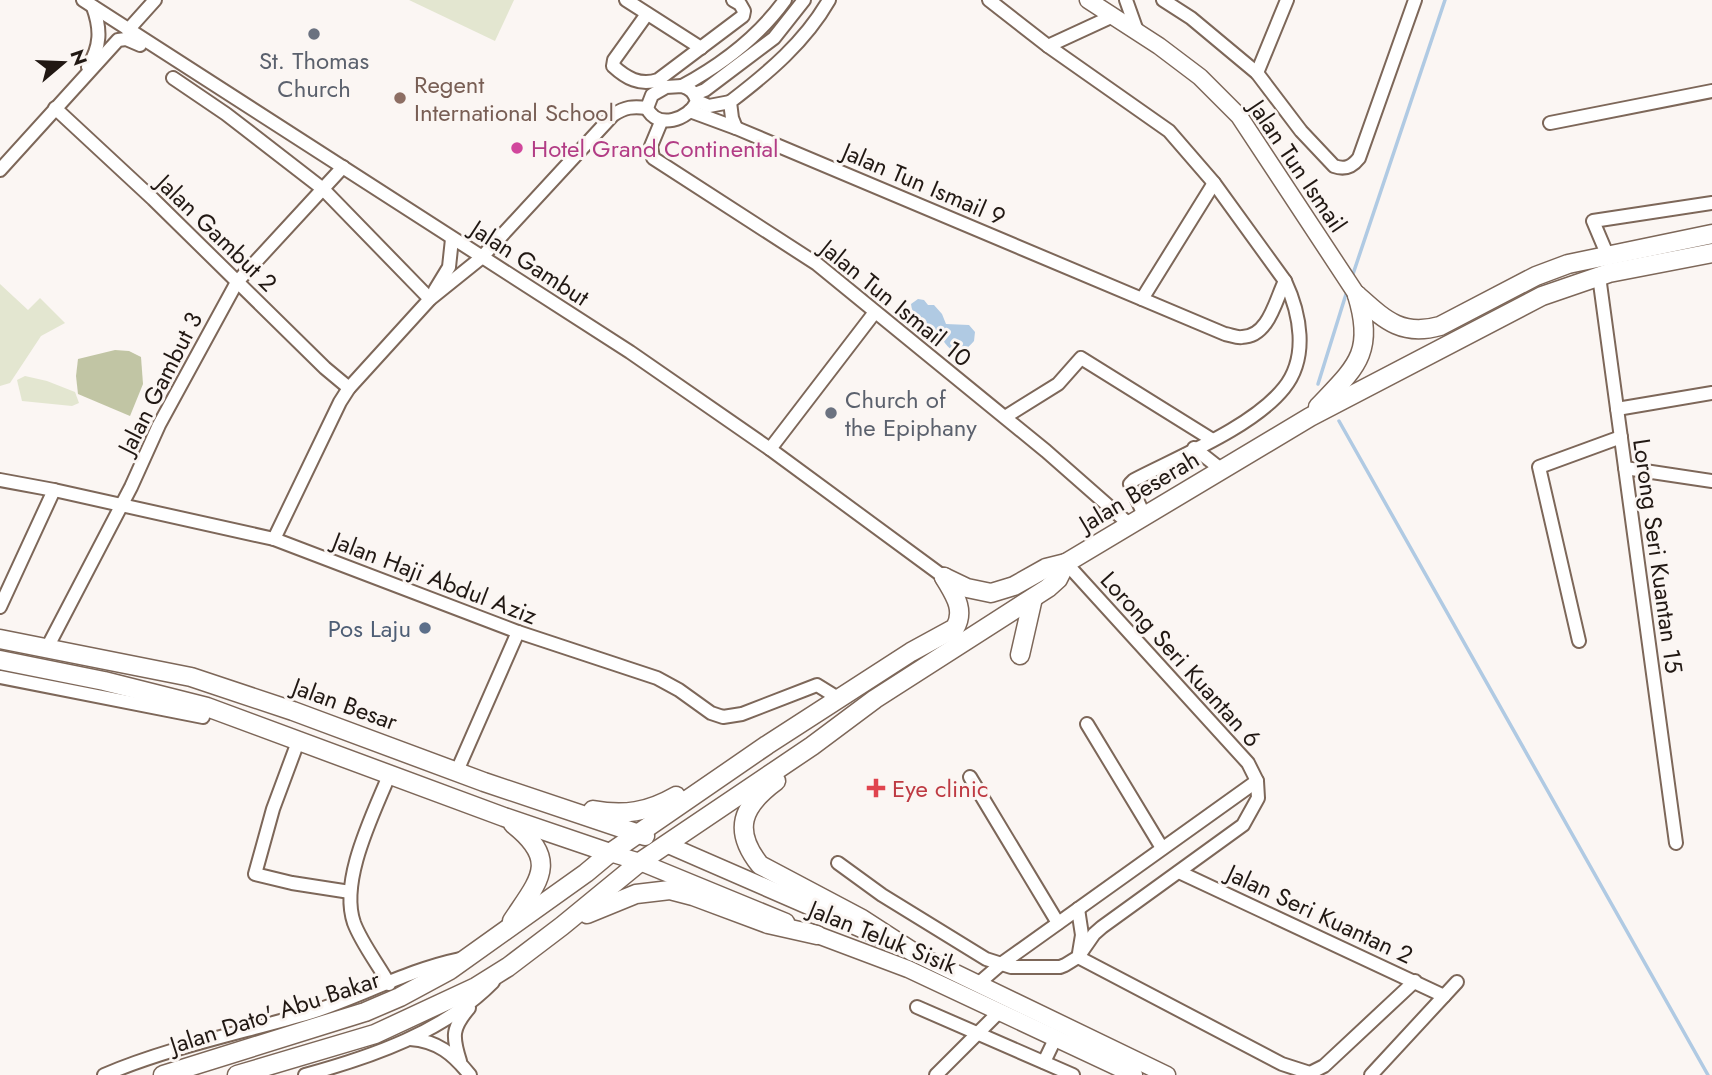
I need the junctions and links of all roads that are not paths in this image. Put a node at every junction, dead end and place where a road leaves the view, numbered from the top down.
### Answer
1 (155, 0) edge
2 (626, 0) edge
3 (733, 0) edge
4 (804, 0) edge
5 (829, 0) edge
6 (989, 0) edge
7 (1088, 0) edge
8 (1126, 0) edge
9 (1163, 0) edge
10 (1287, 0) edge
11 (1415, 0) edge
12 (781, 1) edge
13 (88, 3) edge
14 (647, 14) junction
15 (1113, 16) junction
16 (128, 30) junction
17 (1137, 31) junction
18 (1048, 46) junction
19 (761, 47) junction
20 (701, 48) junction
21 (173, 58) junction
22 (777, 63) junction
23 (1258, 73) junction
24 (199, 75) junction
25 (173, 78) dead end
26 (660, 85) junction
27 (682, 86) junction
28 (74, 87) junction
29 (190, 89) junction
30 (1712, 91) edge
31 (237, 99) junction
32 (694, 102) junction
33 (730, 103) junction
34 (55, 108) junction
35 (647, 108) junction
36 (226, 114) junction
37 (661, 122) junction
38 (1550, 123) dead end
39 (736, 128) junction
40 (343, 167) junction
41 (0, 170) edge
42 (1214, 183) junction
43 (323, 189) junction
44 (1712, 203) edge
45 (1712, 234) edge
46 (452, 239) junction
47 (1712, 253) edge
48 (1607, 254) junction
49 (481, 258) junction
50 (1599, 276) junction
51 (1285, 281) junction
52 (237, 282) junction
53 (1355, 292) junction
54 (430, 299) junction
55 (1142, 299) junction
56 (875, 313) junction
57 (349, 388) junction
58 (1712, 393) edge
59 (1617, 408) junction
60 (1004, 417) junction
61 (1310, 417) junction
62 (1621, 437) junction
63 (1212, 439) junction
64 (1194, 448) junction
65 (771, 449) junction
66 (1625, 468) junction
67 (1222, 470) junction
68 (0, 480) edge
69 (1712, 481) edge
70 (54, 490) junction
71 (122, 505) junction
72 (1136, 520) junction
73 (274, 539) junction
74 (1066, 563) junction
75 (944, 577) junction
76 (1033, 598) junction
77 (0, 607) edge
78 (518, 632) junction
79 (0, 639) edge
80 (1578, 641) dead end
81 (47, 648) junction
82 (1020, 655) dead end
83 (0, 660) edge
84 (0, 677) edge
85 (104, 688) junction
86 (838, 698) junction
87 (875, 699) junction
88 (203, 717) dead end
89 (1087, 724) dead end
90 (299, 739) junction
91 (767, 744) junction
92 (457, 771) junction
93 (390, 773) junction
94 (970, 777) dead end
95 (1257, 781) junction
96 (484, 782) junction
97 (504, 817) junction
98 (639, 834) junction
99 (1676, 843) dead end
100 (666, 844) junction
101 (1162, 848) junction
102 (610, 853) junction
103 (640, 862) junction
104 (838, 863) dead end
105 (1179, 872) junction
106 (350, 891) junction
107 (1078, 909) junction
108 (1058, 923) junction
109 (562, 926) junction
110 (507, 930) junction
111 (817, 935) junction
112 (913, 952) junction
113 (469, 957) junction
114 (1078, 957) junction
115 (1001, 964) junction
116 (508, 967) junction
117 (1415, 981) junction
118 (1457, 982) dead end
119 (979, 983) junction
120 (389, 984) junction
121 (1444, 996) junction
122 (476, 1000) junction
123 (916, 1007) dead end
124 (1000, 1012) junction
125 (976, 1033) junction
126 (1056, 1037) junction
127 (409, 1039) junction
128 (1044, 1062) junction
129 (461, 1064) junction
130 (1123, 1072) edge
131 (313, 1074) edge
132 (104, 1075) edge
133 (163, 1075) edge
134 (237, 1075) edge
135 (470, 1075) edge
136 (936, 1075) edge
137 (1073, 1075) edge
138 (1167, 1075) edge
139 (1371, 1075) edge

1 - 16 street
2 - 14 street
3 - 20 street
4 - 19 street
5 - 22 street
6 - 18 street
7 - 15 main road, Jalan Tun Ismail
8 - 17 street
9 - 23 street
10 - 23 street
11 - 23 street
12 - 27 street
13 - 16 street, Jalan Gambut
13 - 28 street
14 - 20 street
14 - 26 street
15 - 17 main road, Jalan Tun Ismail
15 - 18 street
16 - 21 street, Jalan Gambut
17 - 53 main road, Jalan Tun Ismail
18 - 42 street
19 - 22 street
19 - 32 street
20 - 26 street
21 - 24 street, Jalan Gambut
21 - 28 street
22 - 33 street
24 - 29 street
24 - 31 street, Jalan Gambut
25 - 29 street
26 - 27 street
26 - 35 street
27 - 32 street, Jalan Tun Ismail 9
28 - 34 street
29 - 36 street
30 - 38 street
31 - 36 street
31 - 40 street, Jalan Gambut
32 - 33 street
32 - 37 street
32 - 39 street, Jalan Tun Ismail 9
33 - 39 street
34 - 41 street
34 - 52 street, Jalan Gambut 2
35 - 37 street
35 - 49 street
36 - 43 street
37 - 56 street, Jalan Tun Ismail 10
39 - 55 street, Jalan Tun Ismail 9
40 - 43 street, Jalan Gambut 3
40 - 46 street, Jalan Gambut
42 - 51 street
42 - 55 street
43 - 52 street, Jalan Gambut 3
43 - 54 street
44 - 48 street
45 - 48 highway
46 - 49 street, Jalan Gambut
46 - 54 street
47 - 50 highway, Jalan Beserah
48 - 53 highway
49 - 54 street
49 - 65 street, Jalan Gambut
50 - 59 street, Lorong Seri Kuantan 15
50 - 61 highway, Jalan Beserah
51 - 55 street, Jalan Tun Ismail 9
51 - 63 street
52 - 57 street, Jalan Gambut 2
52 - 71 street, Jalan Gambut 3
53 - 61 highway
54 - 57 street
56 - 60 street, Jalan Tun Ismail 10
56 - 65 street
57 - 73 street
58 - 59 street
59 - 62 street, Lorong Seri Kuantan 15
60 - 63 street
60 - 72 street, Jalan Tun Ismail 10
61 - 67 highway, Jalan Beserah
62 - 66 street, Lorong Seri Kuantan 15
62 - 80 street
63 - 64 street
64 - 67 street
64 - 72 street
65 - 75 street, Jalan Gambut
66 - 69 street
66 - 99 street, Lorong Seri Kuantan 15
67 - 72 highway, Jalan Beserah
68 - 70 street, Jalan Haji Abdul Aziz
70 - 71 street, Jalan Haji Abdul Aziz
70 - 77 street
71 - 73 street, Jalan Haji Abdul Aziz
71 - 81 street, Jalan Gambut 3
72 - 74 highway, Jalan Beserah
73 - 78 street, Jalan Haji Abdul Aziz
74 - 75 highway
74 - 76 highway, Jalan Beserah
74 - 95 street, Lorong Seri Kuantan 6
75 - 86 highway
76 - 82 highway
76 - 87 highway, Jalan Beserah
78 - 86 street, Jalan Haji Abdul Aziz
78 - 92 street
79 - 81 highway, Jalan Besar
81 - 92 highway, Jalan Besar
83 - 85 highway, Jalan Besar
84 - 85 street
85 - 88 street
85 - 90 highway, Jalan Besar
86 - 91 highway
87 - 100 highway, Jalan Beserah
87 - 112 highway
89 - 101 street
90 - 93 highway, Jalan Besar
90 - 106 street
91 - 96 highway
91 - 98 highway
92 - 96 highway, Jalan Besar
93 - 97 highway, Jalan Besar
93 - 106 street
94 - 108 street
95 - 101 street
95 - 105 street, Lorong Seri Kuantan 6
96 - 98 highway, Jalan Besar
97 - 102 highway, Jalan Besar
97 - 110 highway
98 - 100 highway, Jalan Besar
98 - 102 highway
100 - 103 highway, Jalan Beserah
100 - 112 main road, Jalan Teluk Sisik
101 - 107 street
102 - 103 main road, Jalan Teluk Sisik
102 - 110 highway, Jalan Dato' Abu Bakar
103 - 109 highway, Jalan Dato' Abu Bakar
103 - 111 main road, Jalan Teluk Sisik
104 - 115 street
105 - 114 street
105 - 117 street, Jalan Seri Kuantan 2
106 - 120 street
107 - 108 street
107 - 114 street
108 - 115 street
109 - 111 highway
109 - 116 highway, Jalan Dato' Abu Bakar
110 - 113 highway, Jalan Dato' Abu Bakar
111 - 124 main road, Jalan Teluk Sisik
112 - 119 main road, Jalan Teluk Sisik
113 - 120 street
113 - 133 highway, Jalan Dato' Abu Bakar
114 - 115 street
114 - 117 street
115 - 119 street
116 - 122 street
116 - 134 highway, Jalan Dato' Abu Bakar
117 - 121 street, Jalan Seri Kuantan 2
118 - 121 street
119 - 138 main road, Jalan Teluk Sisik
120 - 132 street
121 - 139 street
122 - 127 street
122 - 129 street
123 - 125 street
124 - 125 street
124 - 126 main road, Jalan Teluk Sisik
125 - 128 street
125 - 136 street
126 - 128 street
126 - 130 main road, Jalan Teluk Sisik
127 - 129 street
127 - 131 street
128 - 137 street
129 - 135 street

